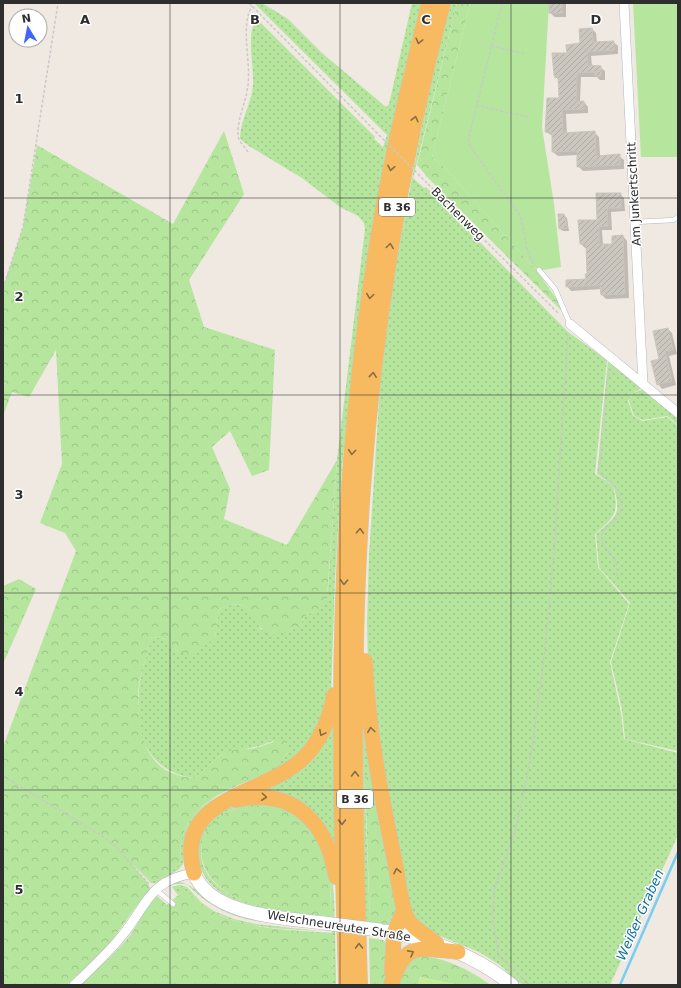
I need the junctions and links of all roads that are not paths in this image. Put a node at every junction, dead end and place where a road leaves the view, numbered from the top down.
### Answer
1 (429, 3) edge
2 (443, 3) edge
3 (624, 3) edge
4 (678, 217) edge
5 (635, 222) junction
6 (539, 270) road end
7 (570, 324) joint
8 (643, 384) junction
9 (678, 413) edge
10 (357, 612) junction
11 (342, 671) junction
12 (226, 802) junction
13 (194, 873) junction
14 (155, 890) junction
15 (344, 903) junction
16 (173, 904) dead end
17 (404, 910) junction
18 (386, 932) junction
19 (437, 944) junction
20 (458, 952) junction
21 (74, 985) edge
22 (346, 985) edge
23 (360, 985) edge
24 (391, 985) edge
25 (512, 985) edge

1 -> 11 highway, B 36
10 -> 2 highway, B 36
3 - 5 street, Am Junkertschritt
4 - 5 lane
5 - 8 street, Am Junkertschritt
6 - 7 lane
7 - 8 street
8 - 9 street
17 -> 10 highway, B 36
23 -> 10 highway, B 36
11 -> 12 highway, B 36
11 -> 15 highway, B 36
12 - 13 highway
12 -> 15 highway
13 - 14 street
13 - 18 main road, Welschneureuter Straße, bridge
14 - 16 lane
14 - 21 street
15 - 22 highway, B 36
17 - 18 highway
17 - 19 highway, B 36
18 - 19 main road, Welschneureuter Straße
18 - 24 highway
19 - 20 main road, Welschneureuter Straße
24 -> 20 highway
20 - 25 main road, Welschneureuter Straße

